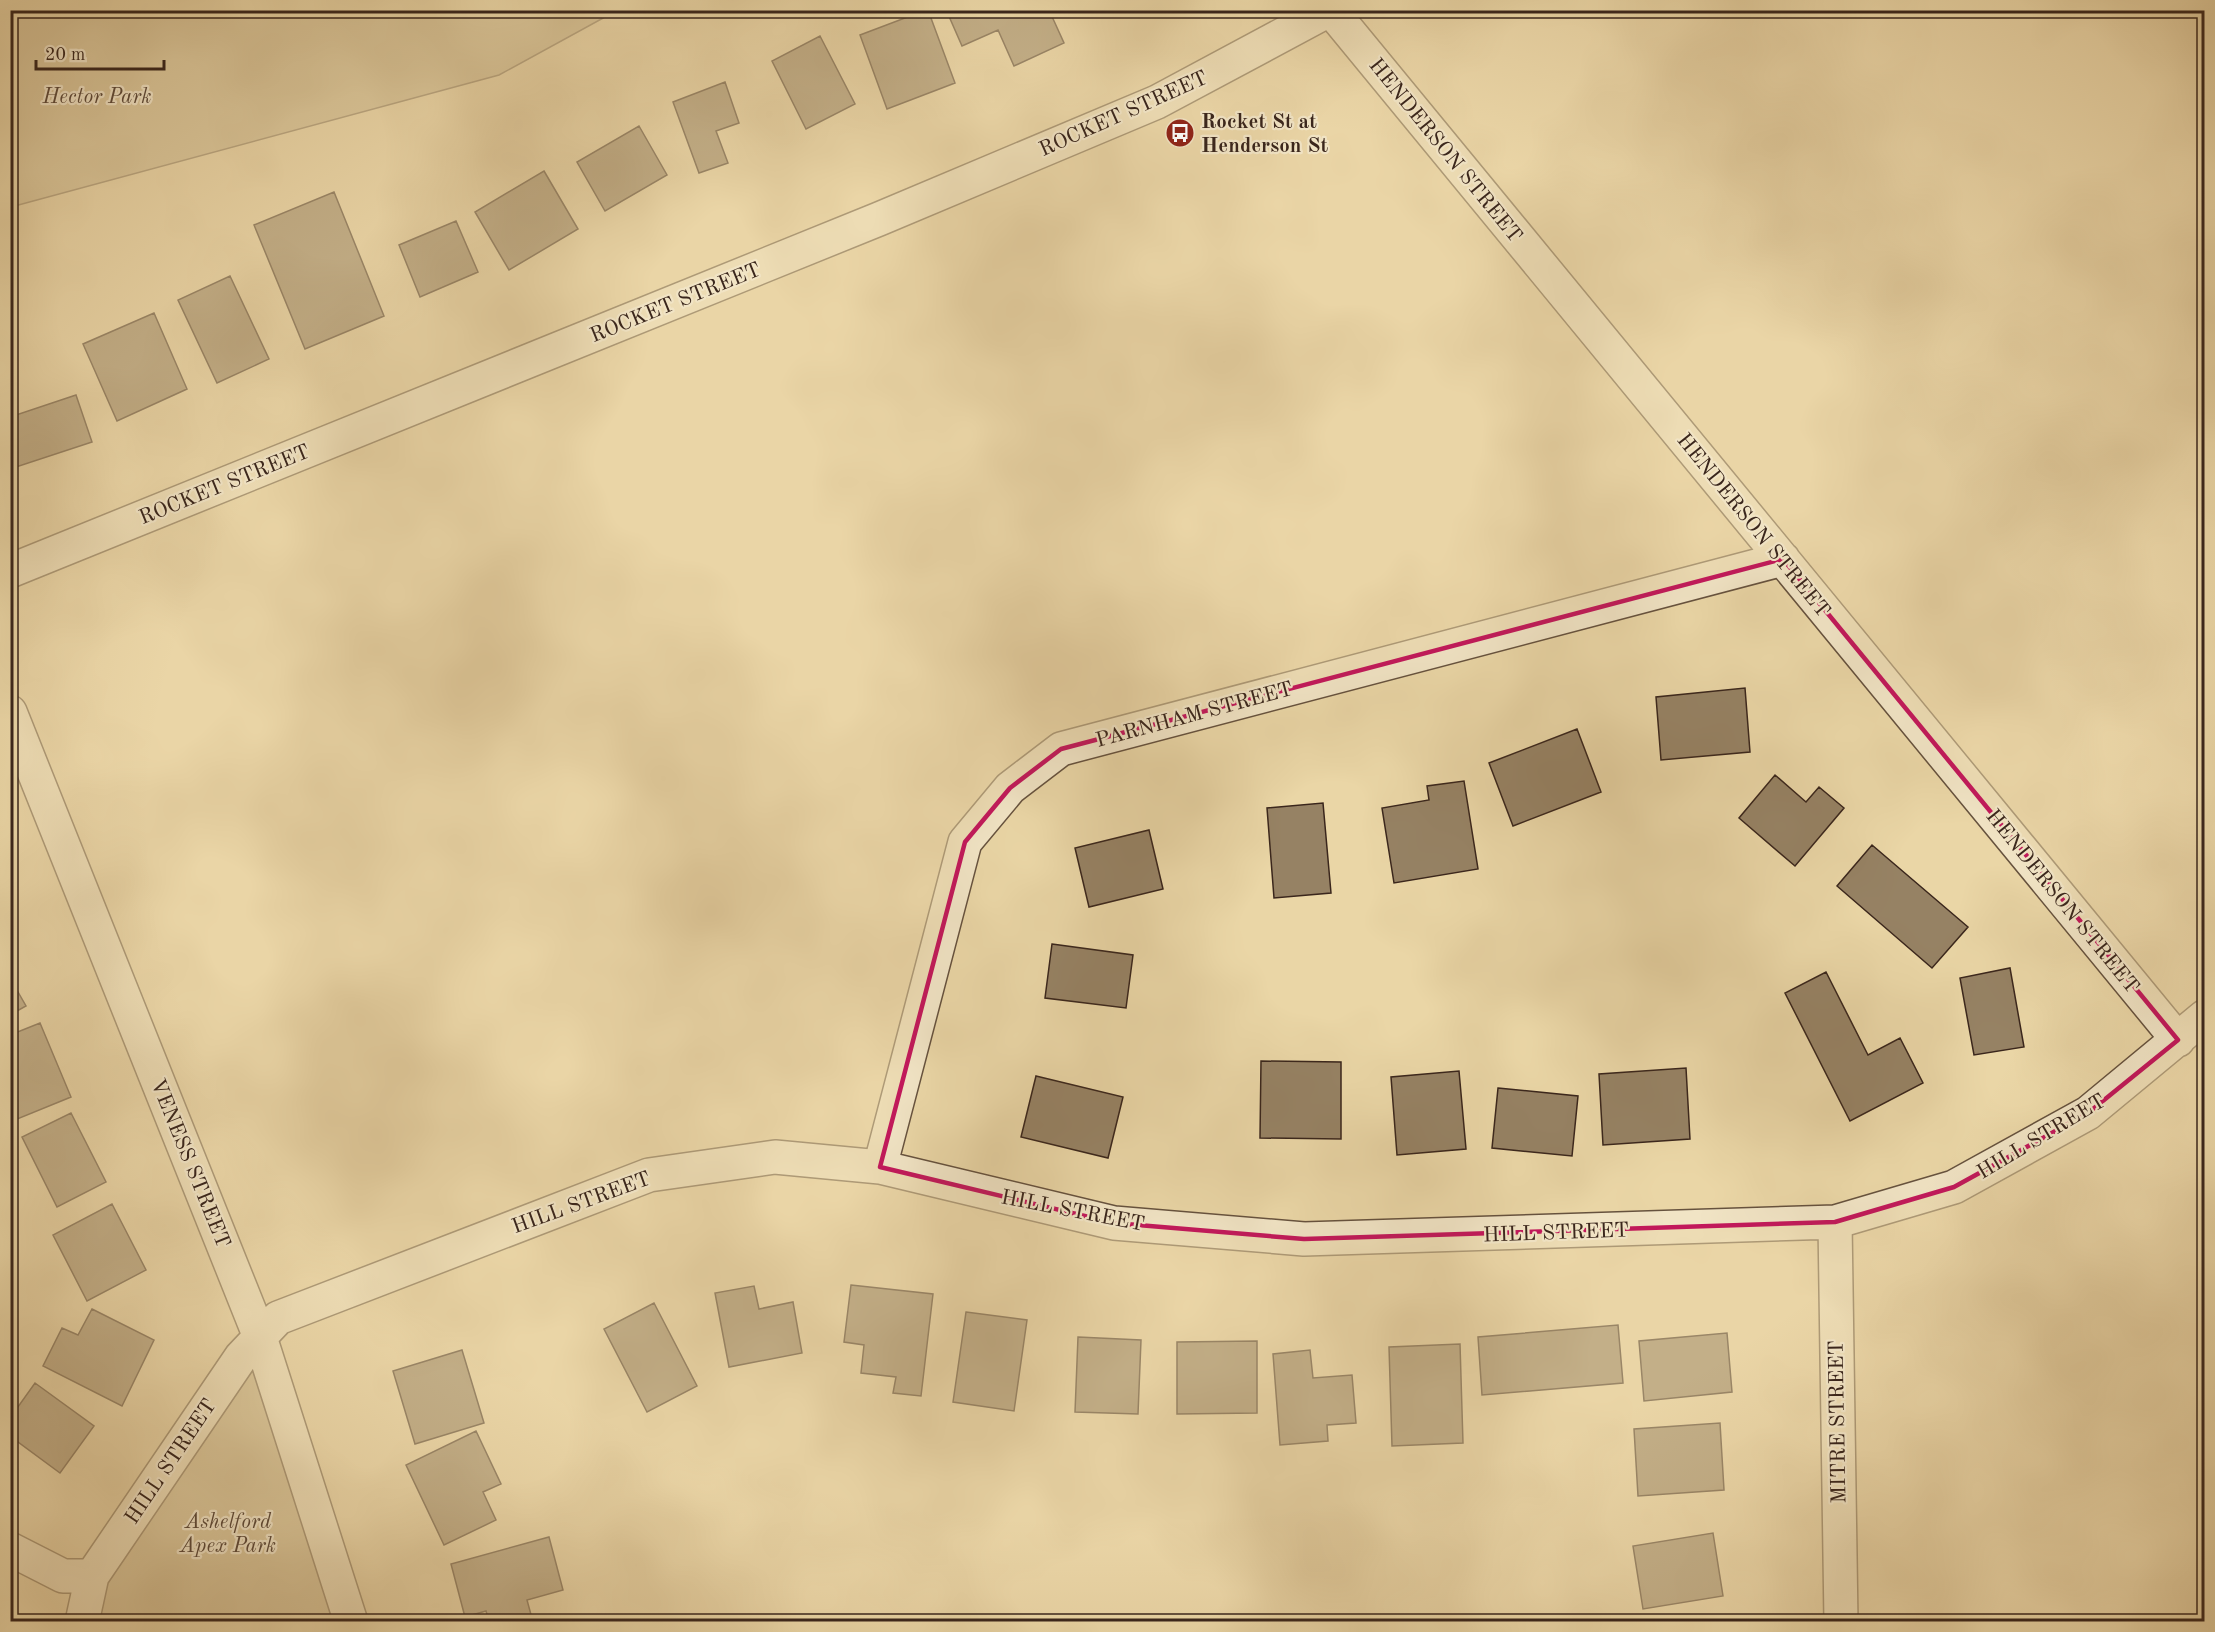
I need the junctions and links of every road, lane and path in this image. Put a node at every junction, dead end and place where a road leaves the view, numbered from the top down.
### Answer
1 (1330, 10) edge
2 (1783, 559) junction
3 (10, 571) edge
4 (10, 712) edge
5 (2205, 1017) edge
6 (2178, 1040) junction
7 (880, 1167) junction
8 (1835, 1222) junction
9 (260, 1336) junction
10 (10, 1549) edge
11 (92, 1576) junction
12 (82, 1622) edge
13 (351, 1622) edge
14 (1841, 1622) edge

1 - 2 street, HENDERSON STREET
1 - 3 street, ROCKET STREET
2 - 6 street, HENDERSON STREET
2 - 7 street, PARNHAM STREET
4 - 9 street, VENESS STREET
5 - 6 street, HILL STREET
6 - 8 street, HILL STREET
7 - 8 street, HILL STREET
7 - 9 street, HILL STREET
8 - 14 street, MITRE STREET
9 - 11 street, HILL STREET
9 - 13 street, VENESS STREET
10 - 11 street
11 - 12 street, HILL STREET

